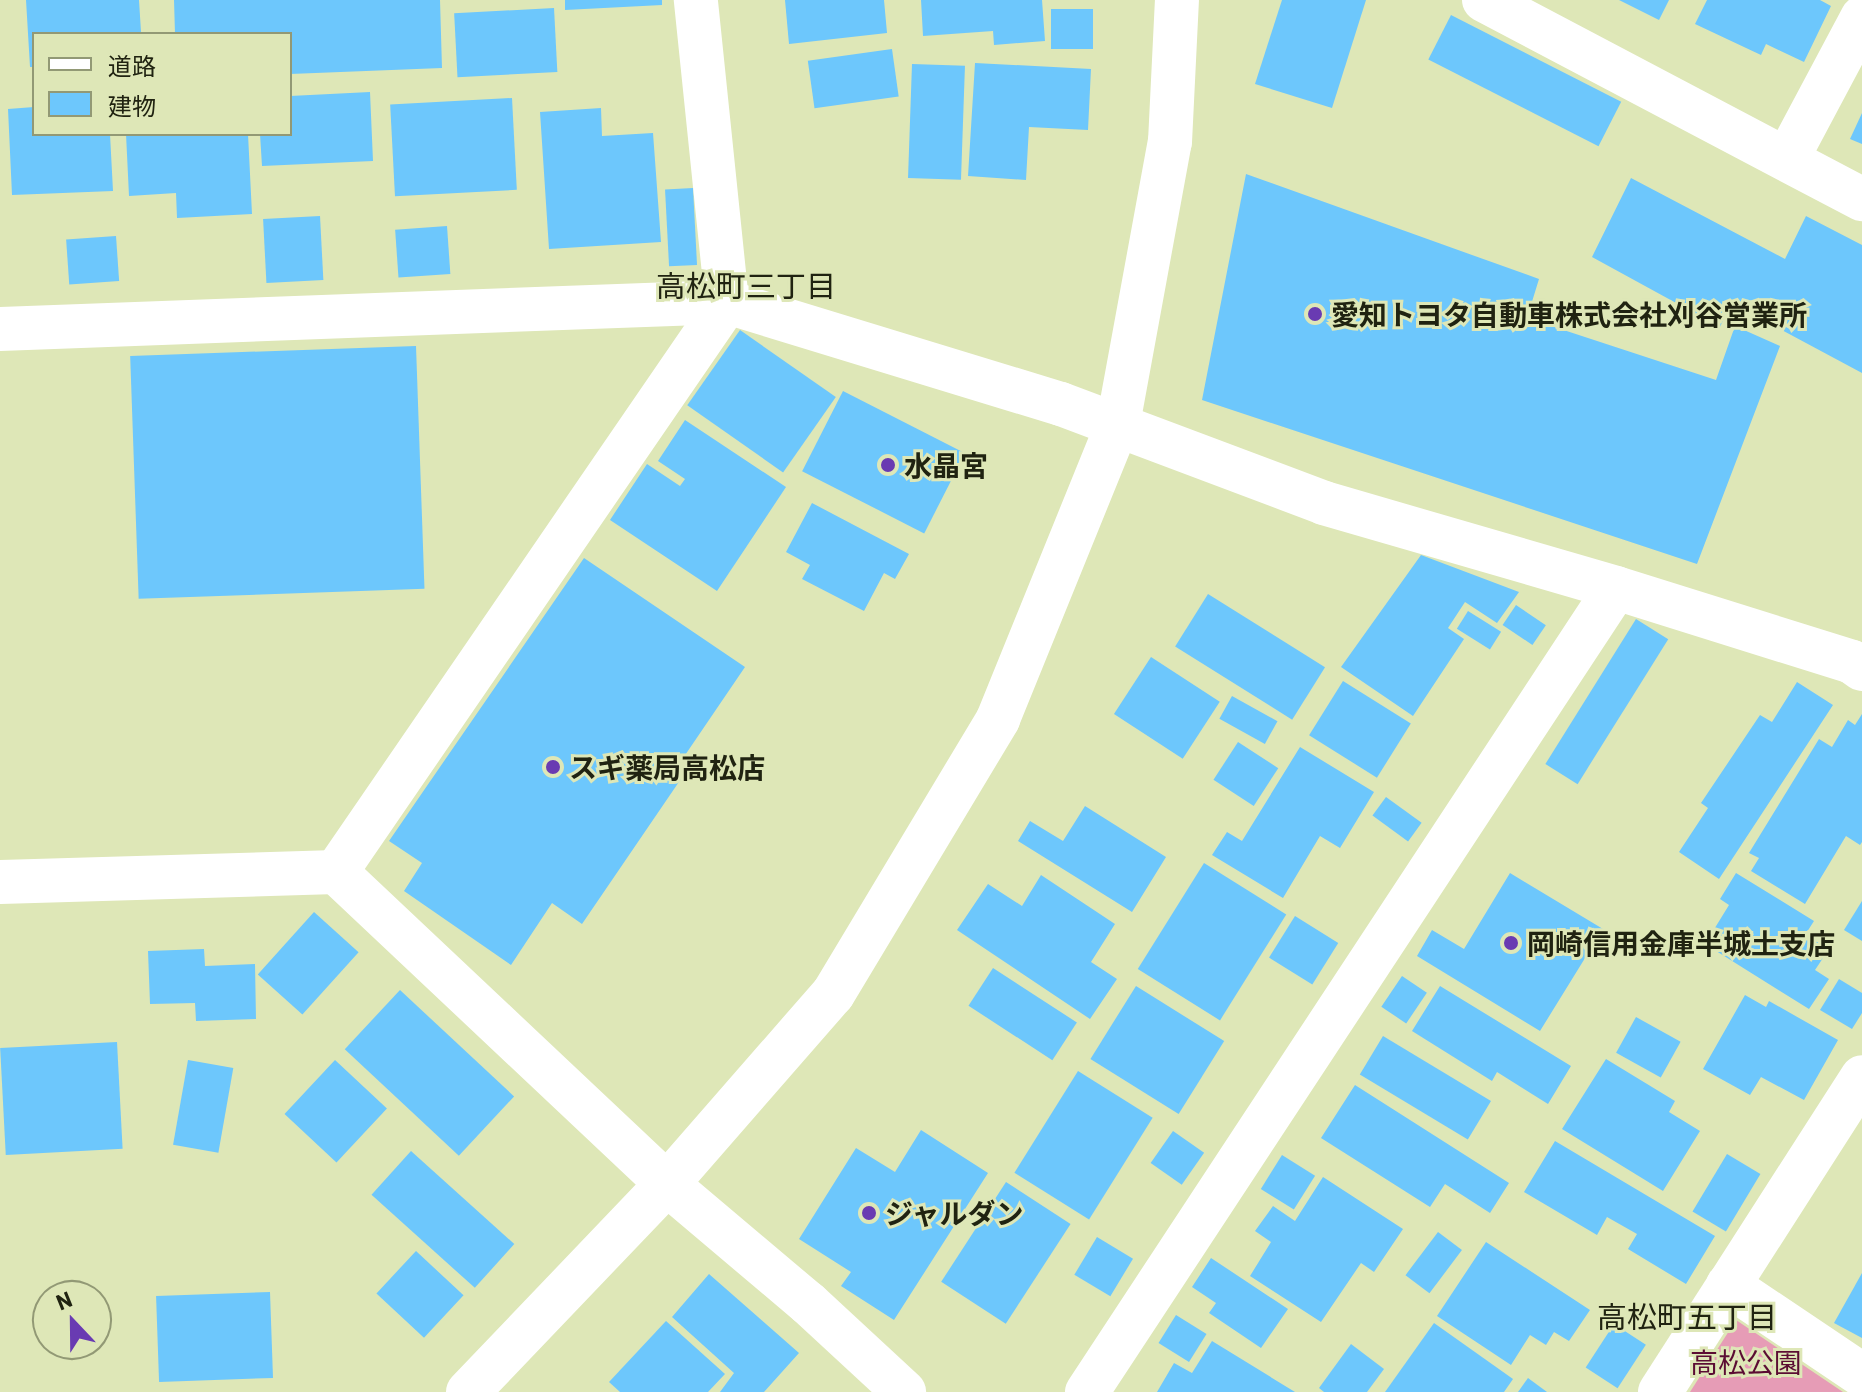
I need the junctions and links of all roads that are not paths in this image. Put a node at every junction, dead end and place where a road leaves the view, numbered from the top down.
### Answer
1 (696, 0) edge
2 (1177, 0) edge
3 (1484, 0) edge
4 (1536, 12) edge
5 (1862, 18) edge
6 (1787, 159) junction
7 (1862, 199) edge
8 (727, 302) junction
9 (0, 329) edge
10 (1118, 424) junction
11 (1616, 588) junction
12 (1859, 659) edge
13 (336, 872) junction
14 (0, 882) edge
15 (1862, 1077) edge
16 (667, 1184) junction
17 (1728, 1285) junction
18 (1862, 1375) edge
19 (468, 1392) edge
20 (904, 1392) edge
21 (1087, 1392) edge
22 (1660, 1392) edge

1 - 8 street
2 - 10 street
3 - 4 street
4 - 6 street
5 - 6 street
6 - 7 street
8 - 9 street
8 - 10 street
8 - 13 street
10 - 11 street
10 - 16 street
11 - 12 street
11 - 21 street
13 - 14 street
13 - 16 street
15 - 17 street
16 - 19 street
16 - 20 street
17 - 18 street
17 - 22 street

